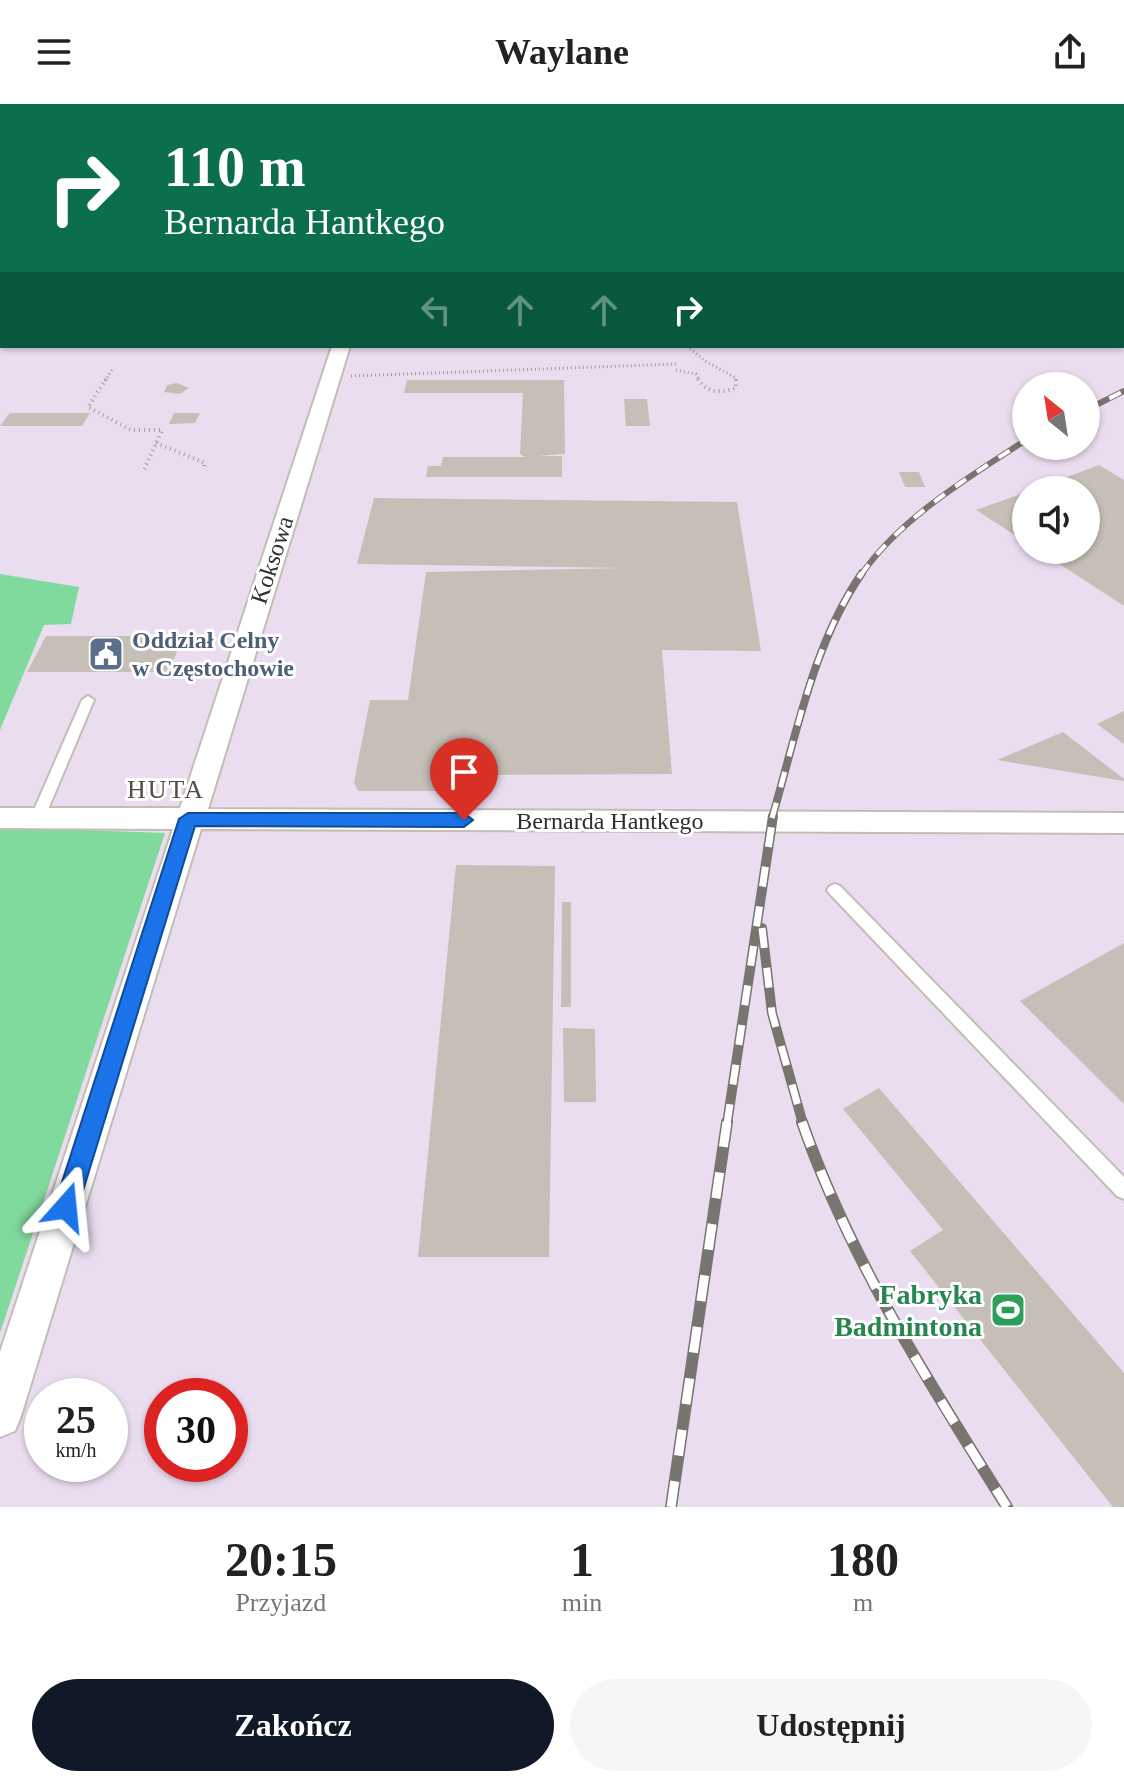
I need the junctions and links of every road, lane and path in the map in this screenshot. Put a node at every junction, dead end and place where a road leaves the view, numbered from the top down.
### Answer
1 (825, 104) edge
2 (1124, 104) edge
3 (340, 348) edge
4 (689, 348) edge
5 (677, 364) dead end
6 (113, 368) dead end
7 (676, 370) dead end
8 (330, 378) junction
9 (156, 443) junction
10 (204, 467) dead end
11 (144, 470) dead end
12 (88, 700) dead end
13 (0, 818) edge
14 (37, 819) junction
15 (188, 819) junction
16 (1124, 823) edge
17 (835, 890) dead end
18 (1124, 1190) edge
19 (0, 1416) edge

1 - 2 lane
3 - 8 street, Koksowa
4 - 7 path
5 - 8 path
6 - 9 path
8 - 15 street, Koksowa
9 - 10 path
9 - 11 path
12 - 14 lane
13 - 14 street, Bernarda Hantkego
14 - 15 street, Bernarda Hantkego
15 - 16 street, Bernarda Hantkego
15 - 19 street, Koksowa
17 - 18 lane

